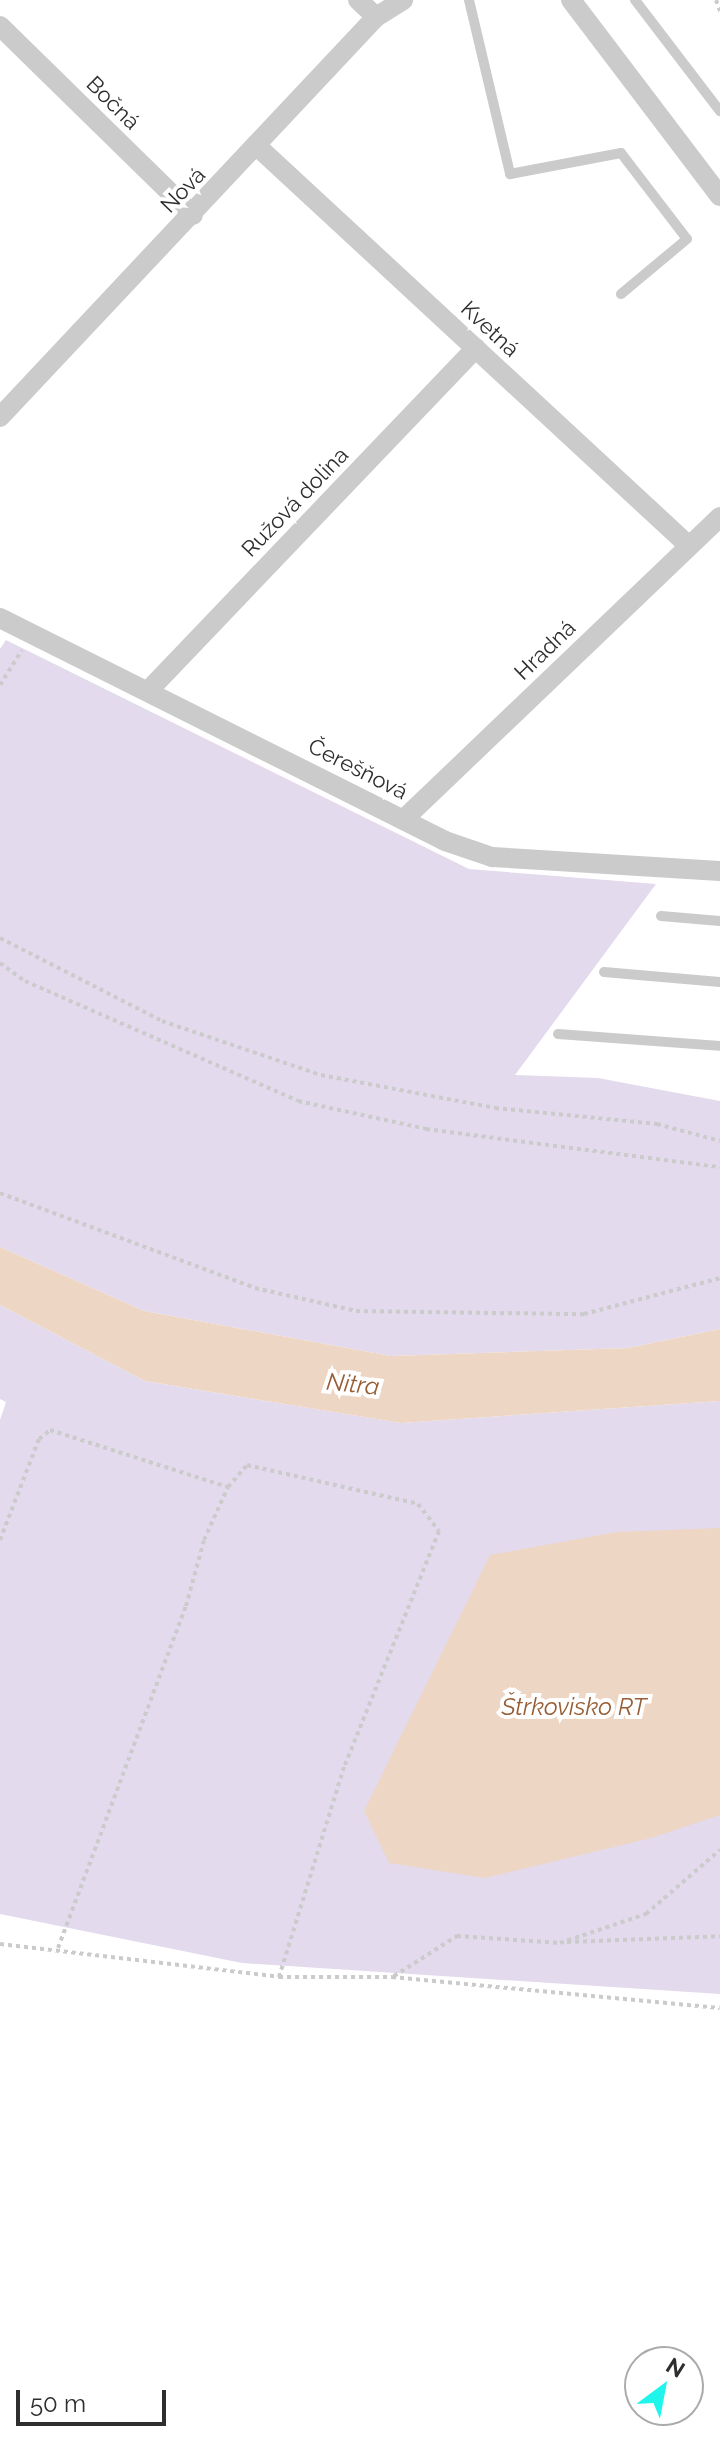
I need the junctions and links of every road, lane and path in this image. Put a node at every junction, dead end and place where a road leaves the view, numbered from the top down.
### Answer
1 (358, 0) edge
2 (403, 0) edge
3 (469, 0) edge
4 (571, 0) edge
5 (635, 0) edge
6 (716, 0) edge
7 (720, 11) edge
8 (376, 17) junction
9 (5, 40) edge
10 (720, 111) edge
11 (258, 147) junction
12 (720, 196) edge
13 (193, 215) junction
14 (621, 294) dead end
15 (476, 348) junction
16 (0, 417) edge
17 (720, 517) edge
18 (689, 546) junction
19 (0, 618) edge
20 (31, 634) junction
21 (0, 685) edge
22 (149, 690) junction
23 (404, 819) junction
24 (720, 871) edge
25 (661, 916) dead end
26 (720, 921) edge
27 (0, 938) edge
28 (0, 963) edge
29 (604, 972) dead end
30 (720, 982) edge
31 (558, 1034) dead end
32 (720, 1046) edge
33 (720, 1141) edge
34 (720, 1167) edge
35 (0, 1193) edge
36 (720, 1278) edge
37 (228, 1487) junction
38 (0, 1540) edge
39 (720, 1850) edge
40 (720, 1936) edge
41 (560, 1943) junction
42 (0, 1944) edge
43 (58, 1948) junction
44 (279, 1977) junction
45 (392, 1977) junction
46 (720, 2008) edge

1 - 8 street
2 - 8 street, Nová
3 - 14 lane
4 - 12 street
5 - 10 lane
6 - 7 path
8 - 11 street, Nová
9 - 13 street, Bočná
11 - 13 street, Nová
11 - 15 street, Kvetná
13 - 16 street, Nová
15 - 18 street, Kvetná
15 - 22 street, Ružová dolina
17 - 18 street, Hradná
18 - 23 street, Hradná
19 - 20 street, Čerešňová
20 - 21 path
20 - 22 street, Čerešňová
22 - 23 street, Čerešňová
23 - 24 street, Čerešňová
25 - 26 lane
27 - 33 path
28 - 34 path
29 - 30 lane
31 - 32 lane
35 - 36 path
37 - 38 path
37 - 43 path
37 - 44 path
39 - 41 path
40 - 41 path
41 - 45 path
42 - 43 path
43 - 44 path
44 - 45 path
45 - 46 path

